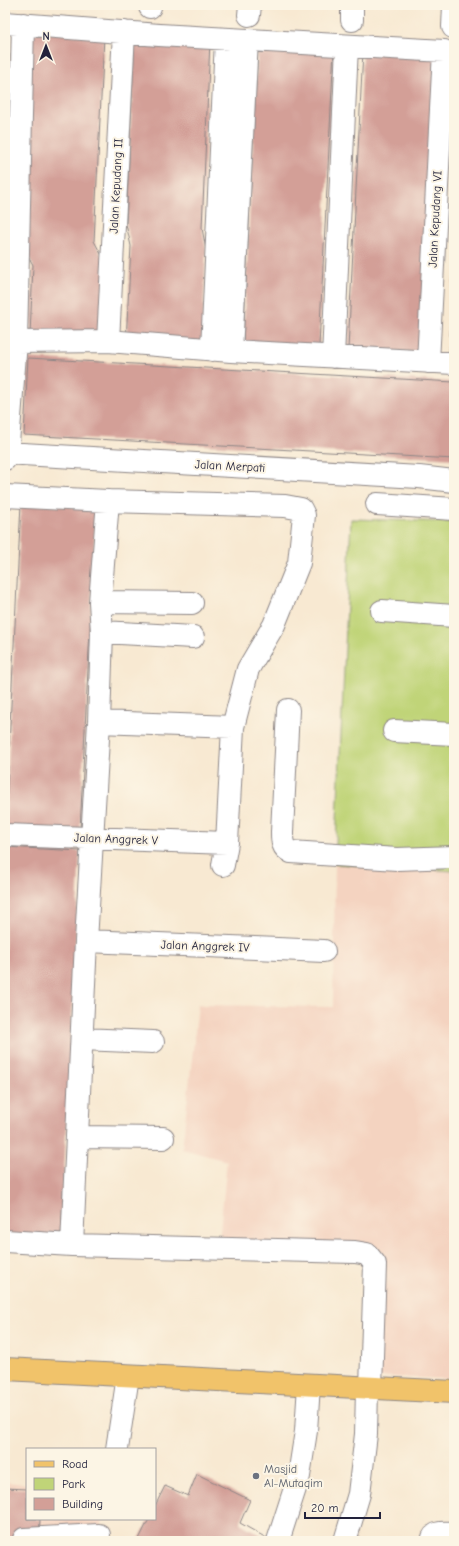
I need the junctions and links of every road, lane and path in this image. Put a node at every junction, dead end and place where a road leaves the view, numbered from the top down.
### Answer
1 (454, 5) edge
2 (14, 23) edge
3 (453, 27) dead end
4 (124, 32) junction
5 (226, 39) junction
6 (247, 40) junction
7 (347, 46) junction
8 (108, 341) junction
9 (16, 342) junction
10 (222, 351) junction
11 (333, 357) junction
12 (428, 362) junction
13 (454, 362) edge
14 (5, 455) edge
15 (454, 481) edge
16 (5, 496) edge
17 (108, 501) junction
18 (377, 504) dead end
19 (454, 509) edge
20 (100, 602) junction
21 (192, 602) dead end
22 (382, 611) dead end
23 (454, 616) edge
24 (102, 632) junction
25 (193, 637) dead end
26 (288, 710) dead end
27 (99, 722) junction
28 (233, 727) junction
29 (394, 731) dead end
30 (454, 734) edge
31 (5, 835) edge
32 (92, 839) junction
33 (227, 843) junction
34 (454, 857) edge
35 (223, 865) dead end
36 (86, 941) junction
37 (324, 951) dead end
38 (82, 1039) junction
39 (153, 1042) dead end
40 (78, 1137) junction
41 (163, 1138) dead end
42 (5, 1241) edge
43 (72, 1245) junction
44 (5, 1369) edge
45 (128, 1376) junction
46 (309, 1385) junction
47 (369, 1388) junction
48 (454, 1392) edge
49 (117, 1448) edge
50 (100, 1532) edge
51 (454, 1533) edge
52 (24, 1539) dead end
53 (278, 1541) edge
54 (345, 1541) edge
55 (432, 1541) edge

1 - 3 street
2 - 4 street
2 - 9 street
4 - 5 street
4 - 8 street, Jalan Kepudang II
5 - 6 street
5 - 10 street
6 - 7 street
6 - 10 street
7 - 11 street
7 - 12 street, Jalan Kepudang VI
8 - 9 street
8 - 10 street
9 - 14 street
10 - 11 street
11 - 12 street
12 - 13 street
14 - 15 street, Jalan Merpati
16 - 17 street
17 - 20 street
17 - 28 street
18 - 19 street
20 - 21 street
20 - 24 street
22 - 23 street
24 - 25 street
24 - 27 street
26 - 34 street
27 - 28 street
27 - 32 street
28 - 33 street
29 - 30 street
31 - 32 street, Jalan Anggrek V
32 - 33 street, Jalan Anggrek V
32 - 36 street
33 - 35 street
36 - 37 street, Jalan Anggrek IV
36 - 38 street
38 - 39 street
38 - 40 street
40 - 41 street
40 - 43 street
42 - 43 street
43 - 47 street
44 - 45 main road
45 - 46 main road
45 - 49 street
46 - 47 main road
46 - 53 street
47 - 48 main road
47 - 54 street
50 - 52 street
51 - 55 street

